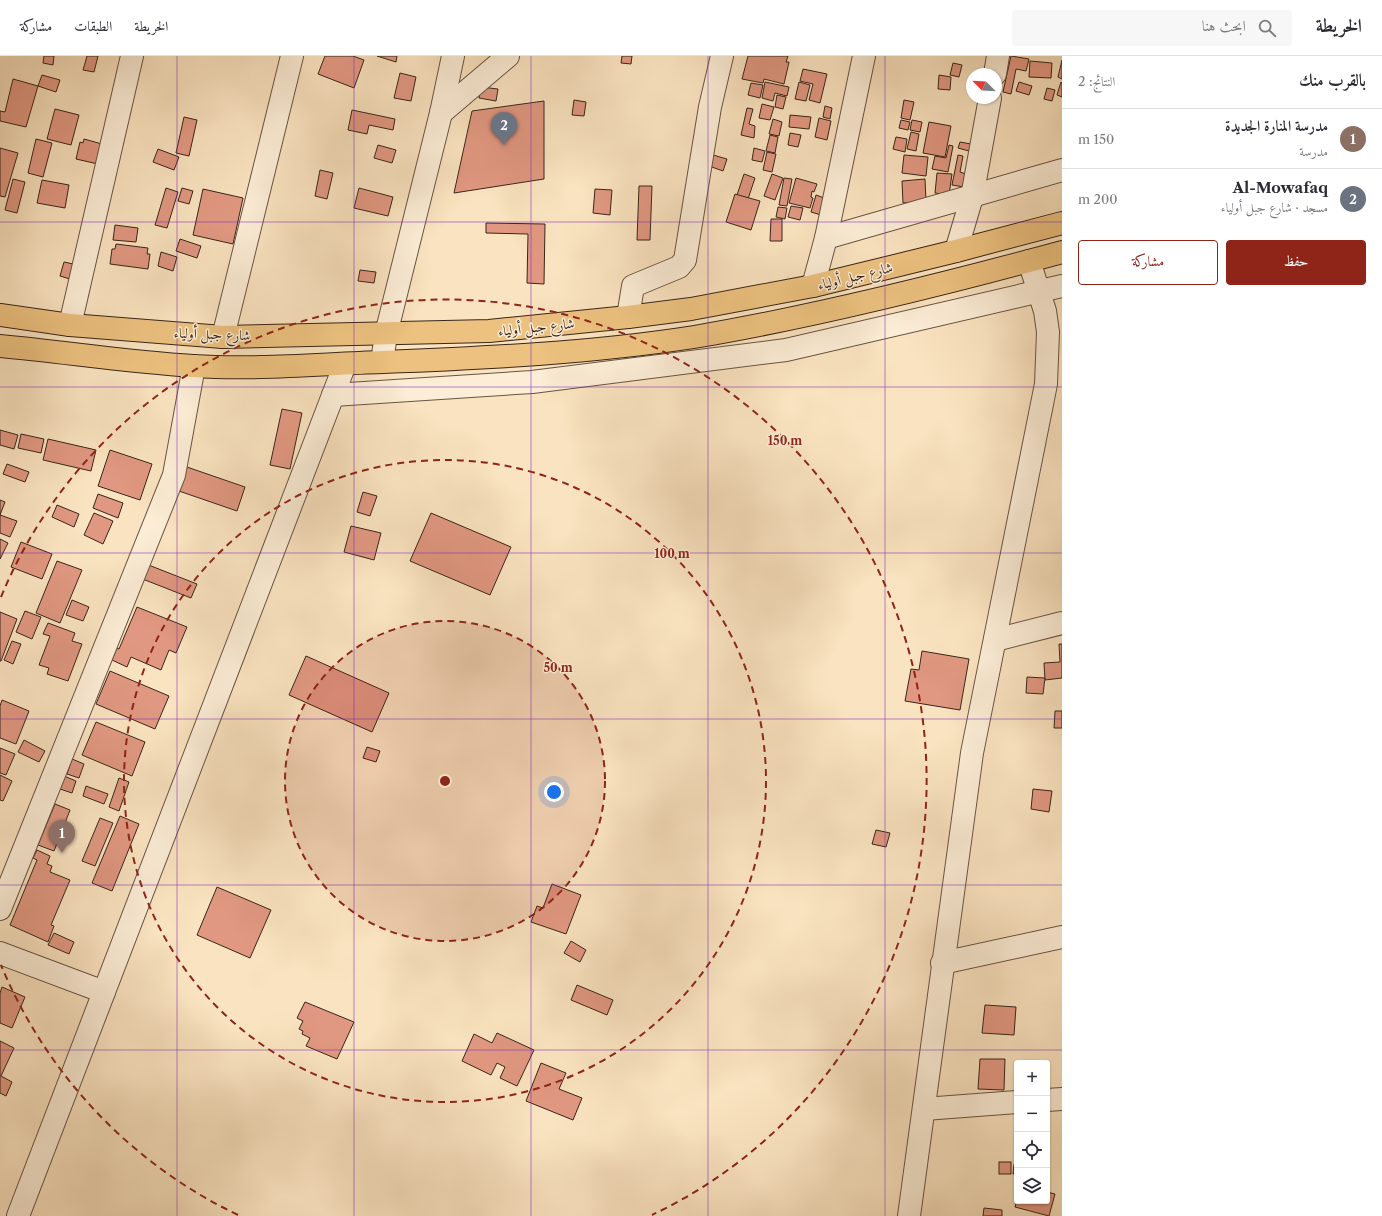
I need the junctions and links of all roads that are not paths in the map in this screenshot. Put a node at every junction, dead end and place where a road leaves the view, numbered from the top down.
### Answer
1 (132, 56) edge
2 (292, 56) edge
3 (453, 56) edge
4 (508, 56) edge
5 (722, 56) edge
6 (864, 56) edge
7 (998, 56) edge
8 (996, 68) edge
9 (989, 104) edge
10 (441, 113) junction
11 (1062, 170) edge
12 (972, 197) junction
13 (1062, 223) edge
14 (826, 238) junction
15 (956, 251) junction
16 (1062, 252) edge
17 (1029, 260) junction
18 (813, 286) junction
19 (1062, 286) edge
20 (1039, 292) junction
21 (0, 315) edge
22 (628, 317) junction
23 (70, 325) junction
24 (386, 334) junction
25 (223, 336) junction
26 (0, 346) edge
27 (382, 362) junction
28 (345, 364) junction
29 (194, 366) junction
30 (333, 395) junction
31 (1062, 623) edge
32 (995, 640) junction
33 (0, 909) edge
34 (1062, 937) edge
35 (0, 953) edge
36 (942, 964) junction
37 (104, 992) junction
38 (1062, 1099) edge
39 (1050, 1100) edge
40 (1014, 1102) edge
41 (924, 1109) junction
42 (18, 1216) edge
43 (909, 1216) edge

1 - 23 street
2 - 25 street
3 - 10 street
4 - 10 street
5 - 22 street
6 - 14 street
7 - 8 street
9 - 12 street
10 - 24 street
11 - 12 street
12 - 14 street
12 - 15 street
13 - 15 main road, شارع جبل أولياء
14 - 18 street
15 - 18 main road, شارع جبل أولياء
16 - 17 main road, شارع جبل أولياء
17 - 20 street
17 - 27 main road, شارع جبل أولياء
18 - 22 main road, شارع جبل أولياء
19 - 20 street
20 - 30 street
20 - 32 street
21 - 23 main road, شارع جبل أولياء
22 - 24 main road, شارع جبل أولياء
23 - 25 main road, شارع جبل أولياء
24 - 25 main road, شارع جبل أولياء
24 - 27 street
26 - 29 main road, شارع جبل أولياء
27 - 28 main road, شارع جبل أولياء
28 - 29 main road, شارع جبل أولياء
28 - 30 street
29 - 33 street
30 - 37 street
31 - 32 street
32 - 36 street
34 - 36 street
35 - 37 street
36 - 41 street
37 - 42 street
38 - 39 street
40 - 41 street
41 - 43 street

